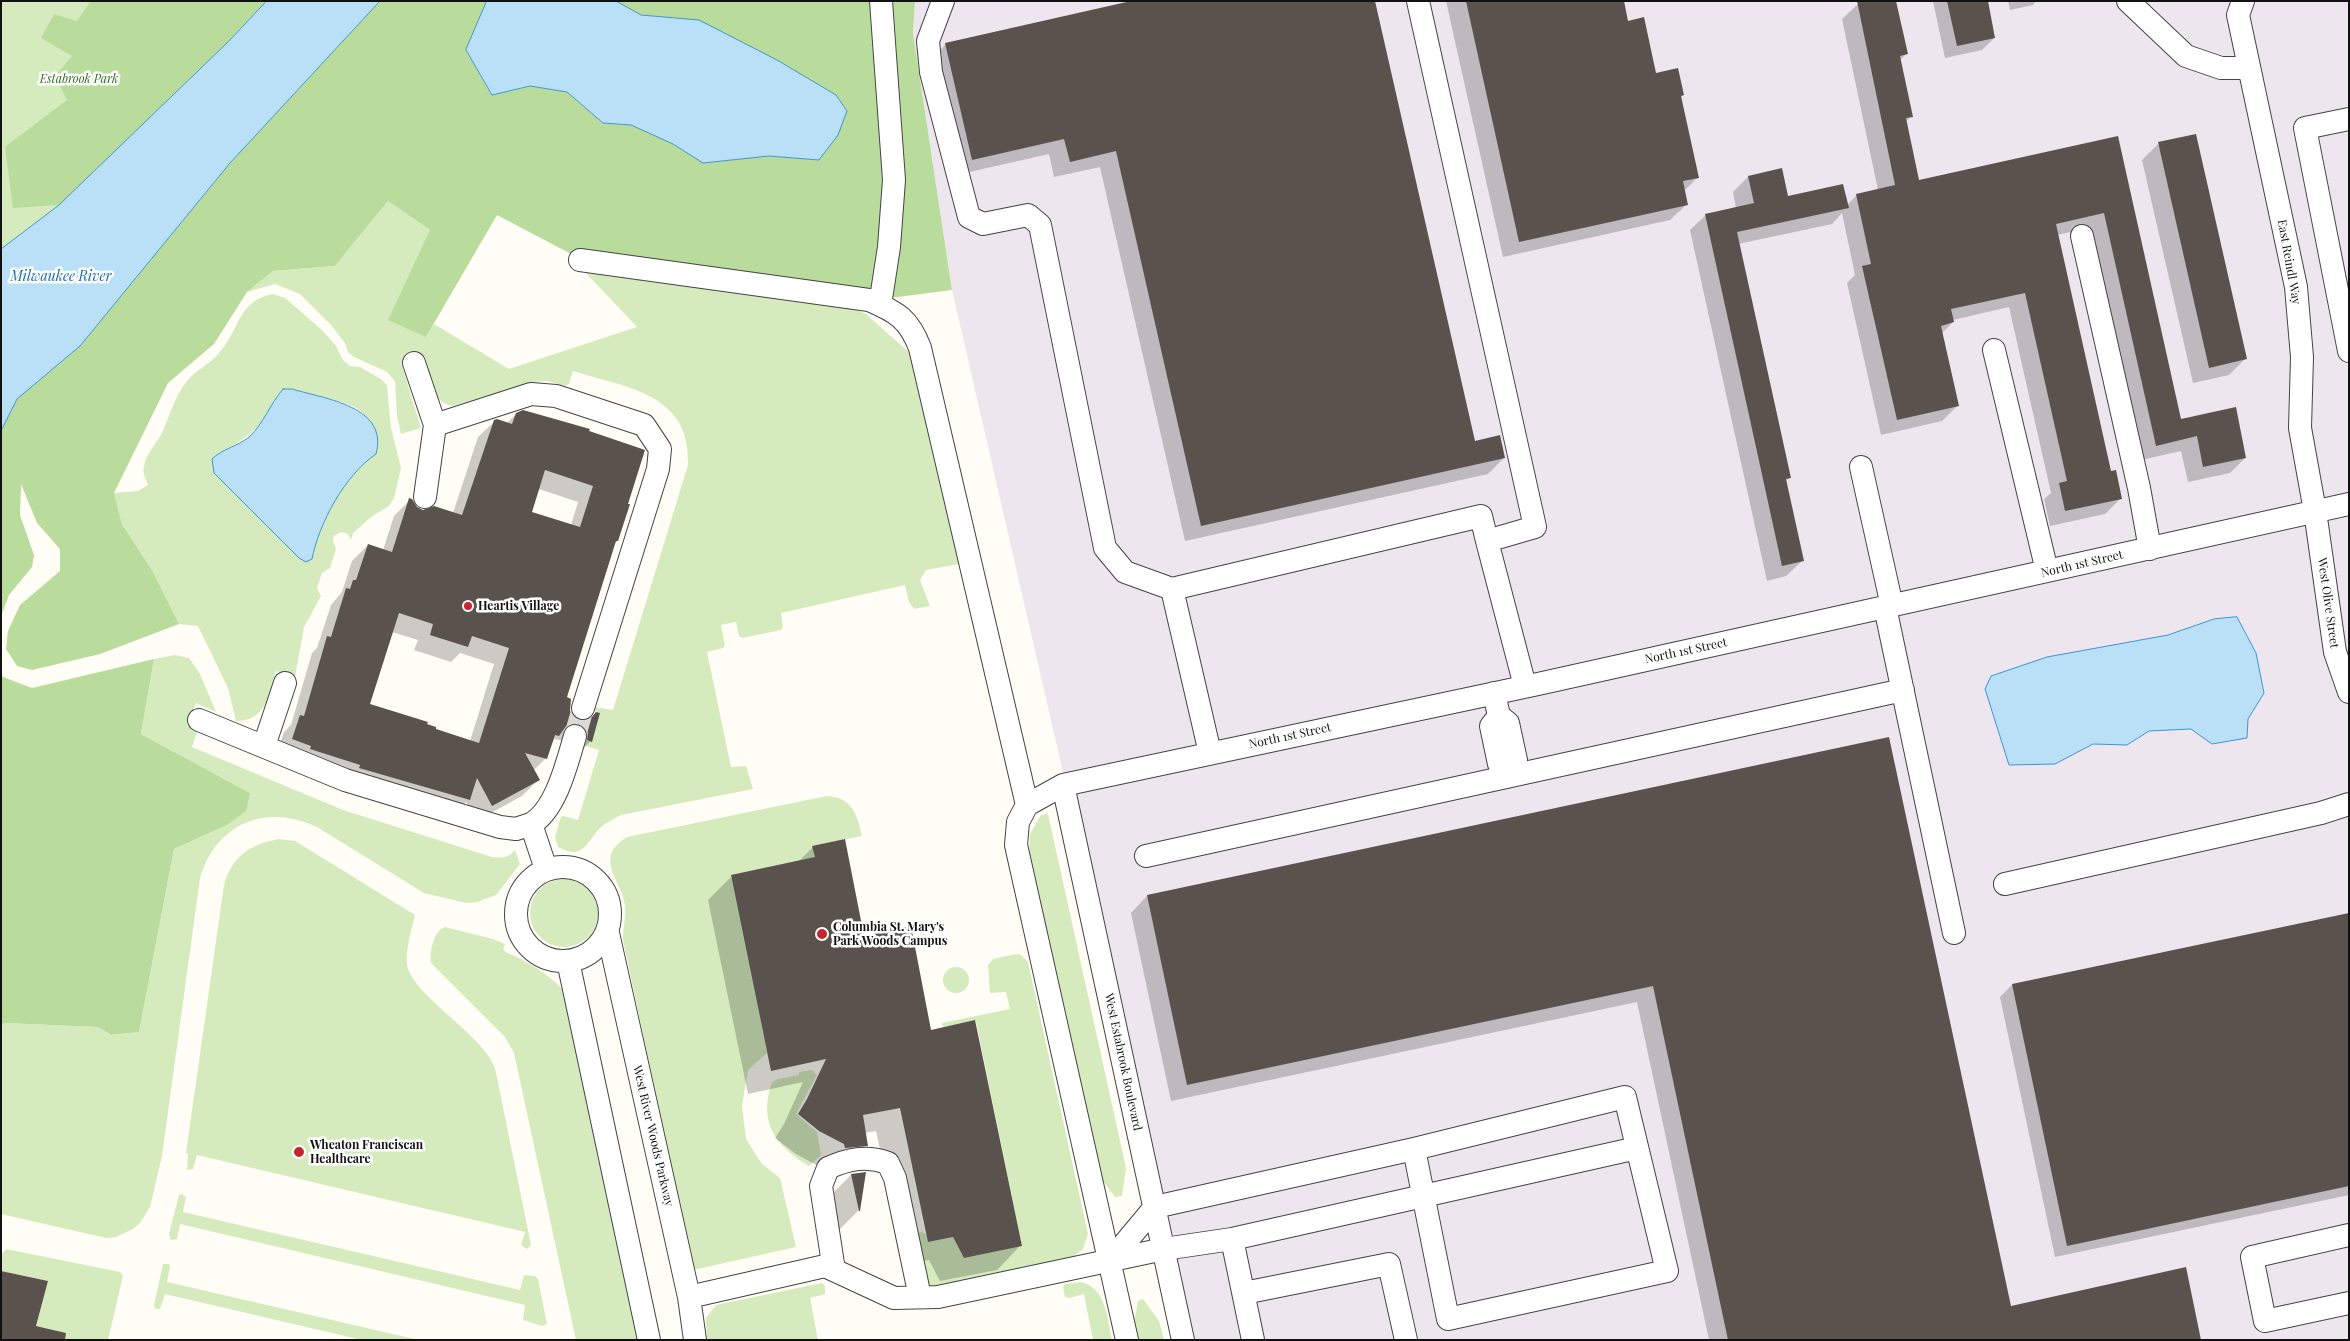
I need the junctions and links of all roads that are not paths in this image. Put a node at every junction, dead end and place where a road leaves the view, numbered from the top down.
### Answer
1 (881, 1) edge
2 (943, 1) edge
3 (1418, 1) edge
4 (2128, 1) edge
5 (2240, 8) edge
6 (2249, 68) junction
7 (2349, 119) edge
8 (2082, 236) dead end
9 (580, 260) dead end
10 (880, 305) junction
11 (1994, 350) dead end
12 (2349, 351) edge
13 (414, 363) dead end
14 (435, 425) junction
15 (1861, 467) dead end
16 (425, 497) dead end
17 (2349, 504) edge
18 (2315, 511) junction
19 (1487, 541) junction
20 (2150, 548) junction
21 (2047, 572) junction
22 (1172, 589) junction
23 (1889, 606) junction
24 (286, 683) dead end
25 (1526, 686) junction
26 (1902, 690) junction
27 (2349, 692) edge
28 (1494, 693) junction
29 (583, 708) tunnel mouth
30 (199, 720) dead end
31 (575, 736) tunnel mouth
32 (264, 746) junction
33 (1210, 753) junction
34 (1509, 774) junction
35 (1062, 785) junction
36 (2349, 804) edge
37 (1027, 805) junction
38 (531, 824) junction
39 (1146, 856) dead end
40 (546, 870) junction
41 (2005, 884) dead end
42 (608, 933) junction
43 (1954, 933) dead end
44 (568, 961) junction
45 (1637, 1148) junction
46 (1414, 1149) junction
47 (1422, 1196) junction
48 (1154, 1207) junction
49 (1232, 1239) junction
50 (2348, 1240) edge
51 (1164, 1249) junction
52 (1110, 1261) junction
53 (834, 1270) junction
54 (1244, 1293) junction
55 (689, 1297) junction
56 (920, 1297) junction
57 (2349, 1303) edge
58 (648, 1340) edge
59 (695, 1340) edge
60 (1127, 1340) edge
61 (1183, 1340) edge
62 (1253, 1340) edge
63 (1406, 1340) edge

1 - 10 street
2 - 22 street
3 - 19 street
4 - 6 street
5 - 6 street, East Reindl Way
6 - 18 street, East Reindl Way
7 - 12 street
8 - 20 street
9 - 10 street
10 - 37 street
11 - 21 street
13 - 14 street
14 - 16 street
14 - 29 street
15 - 23 street
17 - 18 street, North 1st Street
18 - 20 street, North 1st Street
18 - 27 street, West Olive Street
19 - 22 street
19 - 25 street
20 - 21 street, North 1st Street
21 - 23 street, North 1st Street
22 - 33 street
23 - 25 street, North 1st Street
23 - 26 street
24 - 32 street
25 - 28 street, North 1st Street
26 - 34 street
26 - 43 street
28 - 33 street, North 1st Street
28 - 34 street
30 - 32 street
31 - 38 street
32 - 38 street
33 - 35 street, North 1st Street
34 - 39 street
35 - 37 street, North 1st Street
35 - 48 street, West Estabrook Boulevard
36 - 41 street
37 - 52 street
38 - 40 street
40 - 42 street, West River Woods Parkway
40 - 44 street
42 - 44 street
42 - 55 street, West River Woods Parkway
44 - 58 street
45 - 46 street
45 - 47 street
45 - 47 street
46 - 47 street
46 - 48 street
47 - 49 street
48 - 51 street, West Estabrook Boulevard
48 - 52 street
49 - 51 street
49 - 54 street
50 - 57 street
51 - 52 street
51 - 61 street, West Estabrook Boulevard
52 - 56 street
52 - 60 street
53 - 55 street
53 - 56 street
53 - 56 street
54 - 62 street
54 - 63 street
55 - 59 street, West River Woods Parkway

